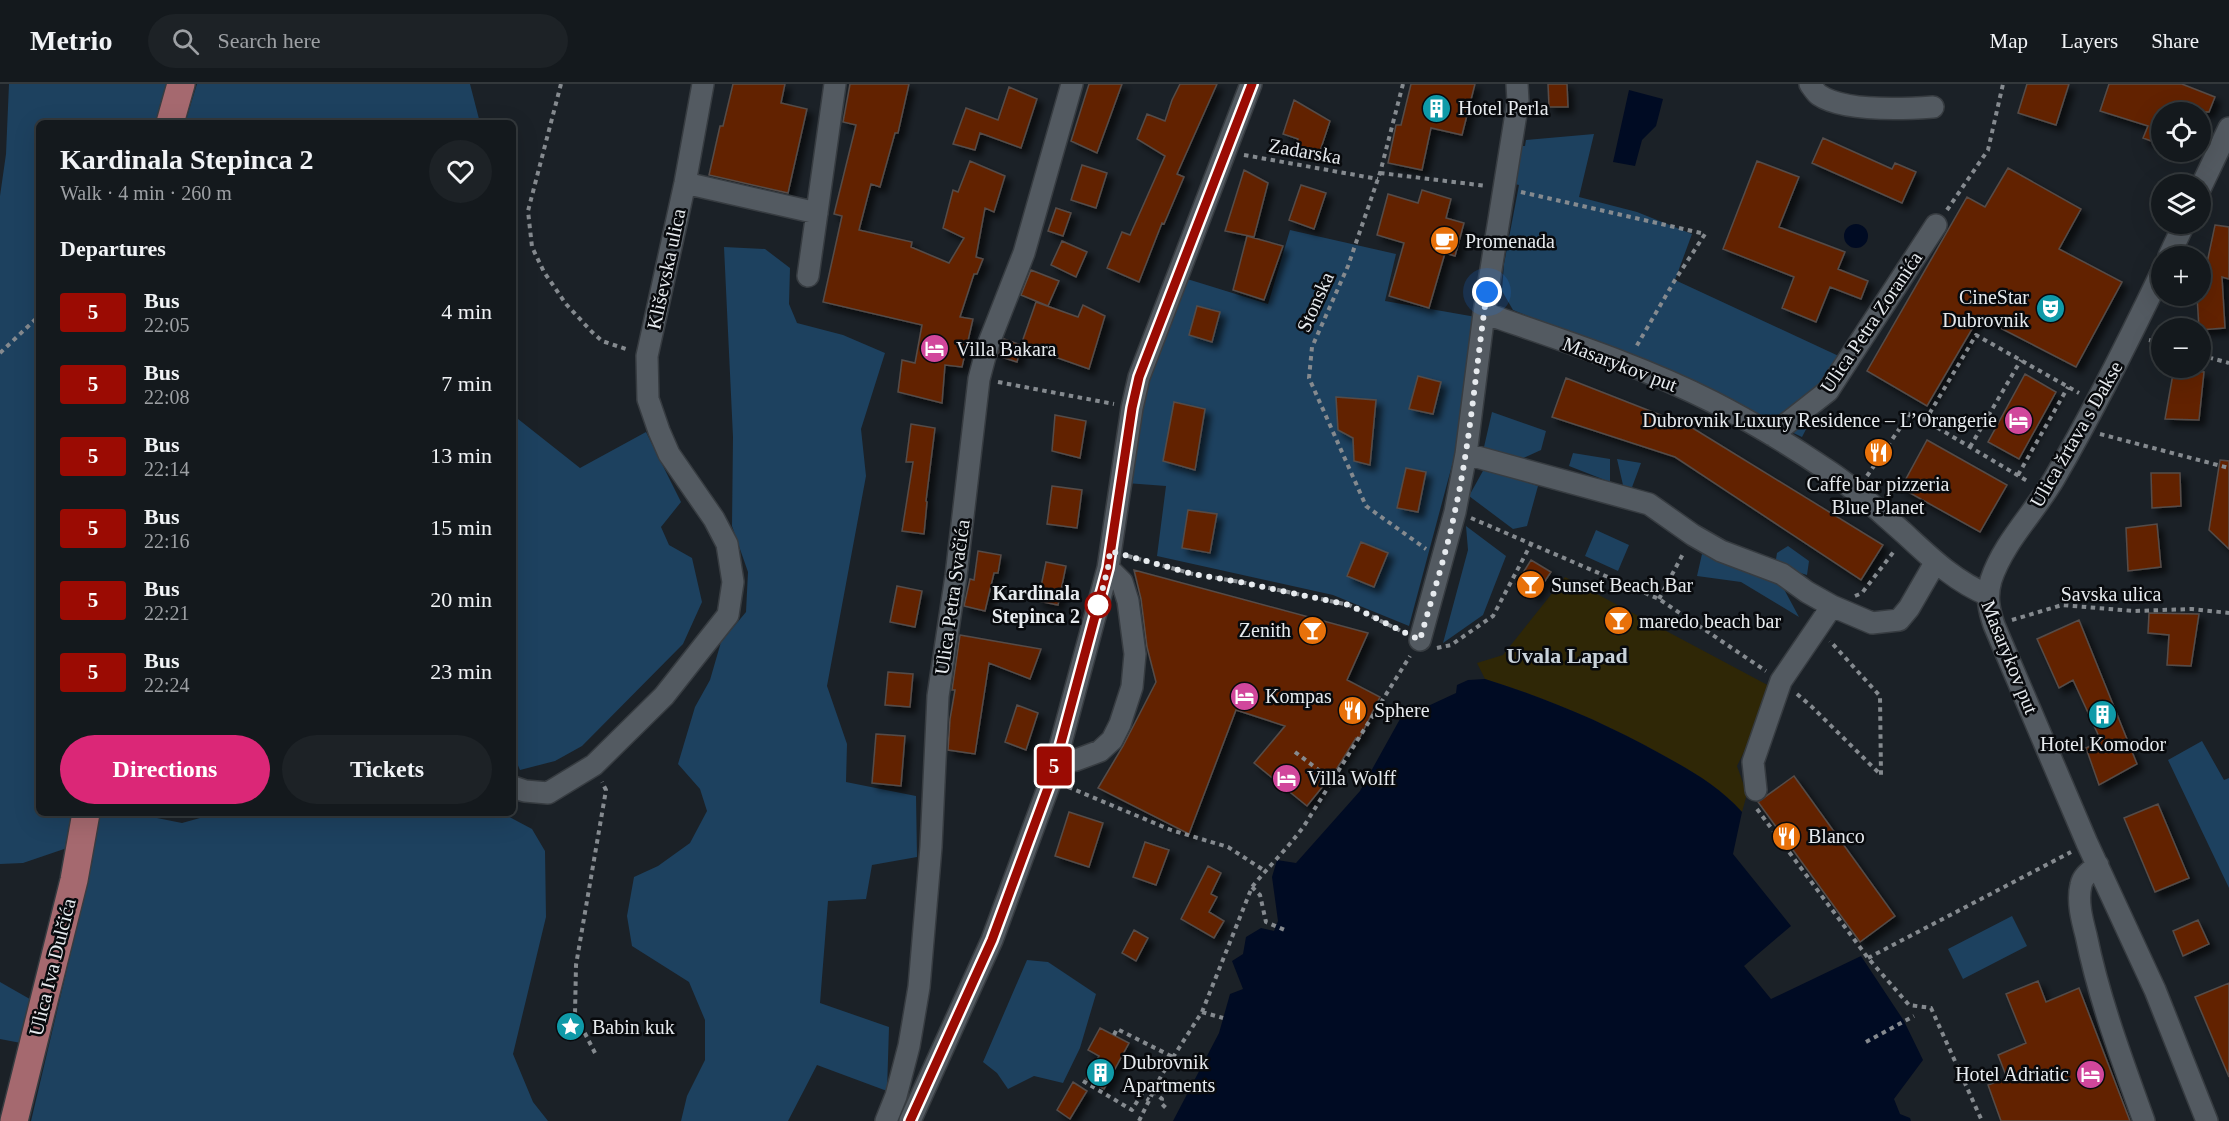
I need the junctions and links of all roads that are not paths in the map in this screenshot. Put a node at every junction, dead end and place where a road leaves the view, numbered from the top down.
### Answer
1 (181, 84) edge
2 (703, 84) edge
3 (835, 84) edge
4 (1072, 84) edge
5 (1251, 84) edge
6 (1517, 84) edge
7 (1810, 84) edge
8 (1933, 107) dead end
9 (171, 120) edge
10 (2229, 128) edge
11 (2207, 174) edge
12 (685, 183) junction
13 (818, 213) junction
14 (1936, 225) road end
15 (808, 276) dead end
16 (2151, 294) edge
17 (1484, 313) junction
18 (1772, 435) junction
19 (1466, 454) junction
20 (1109, 559) junction
21 (1935, 562) junction
22 (1988, 595) junction
23 (1832, 606) junction
24 (1420, 640) road end
25 (1053, 771) junction
26 (516, 788) edge
27 (1756, 790) road end
28 (85, 816) edge
29 (2098, 865) junction
30 (14, 1121) edge
31 (886, 1121) edge
32 (910, 1121) edge
33 (2144, 1121) edge
34 (2207, 1121) edge

1 - 9 main road
2 - 12 street, Kliševska ulica
3 - 13 street
4 - 31 street, Ulica Petra Svačića
5 - 20 street
6 - 17 street
7 - 8 street
10 - 11 street
12 - 13 street, Kliševska ulica
12 - 26 street, Kliševska ulica
13 - 15 street
14 - 18 street, Ulica Petra Zoranića
16 - 22 street, Ulica žrtava s Dakse
17 - 18 street, Masarykov put
17 - 19 street
18 - 21 street, Masarykov put
19 - 23 street
19 - 24 street
20 - 25 street
20 - 25 street
21 - 22 street, Masarykov put
21 - 23 street
22 - 29 street, Masarykov put
23 - 27 street
25 - 32 street
28 - 30 main road, Ulica Iva Dulčića
29 - 33 street
29 - 34 street, Masarykov put

